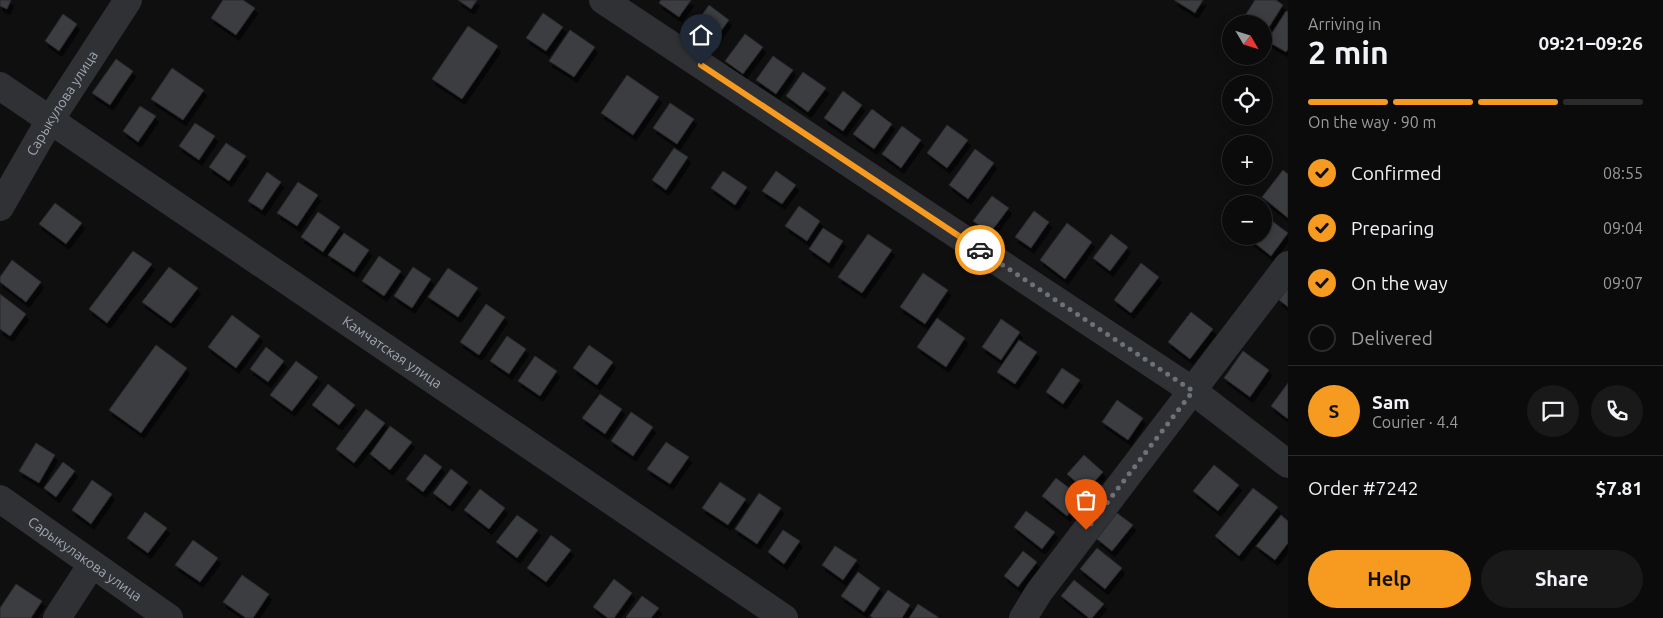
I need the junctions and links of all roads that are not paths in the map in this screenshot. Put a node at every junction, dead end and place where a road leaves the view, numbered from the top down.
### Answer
1 (128, 0) edge
2 (603, 0) edge
3 (0, 86) edge
4 (50, 120) junction
5 (0, 207) edge
6 (1288, 265) edge
7 (1193, 391) junction
8 (1288, 464) edge
9 (0, 499) edge
10 (92, 564) junction
11 (57, 618) edge
12 (169, 618) edge
13 (784, 618) edge
14 (1022, 618) edge

1 - 4 street, Сарыкулова улица
2 - 7 street
3 - 4 street, Камчатская улица
4 - 5 street, Сарыкулова улица
4 - 13 street, Камчатская улица
6 - 7 street
7 - 8 street
7 - 14 street
9 - 10 street, Сарыкулакова улица
10 - 11 street
10 - 12 street, Сарыкулакова улица

